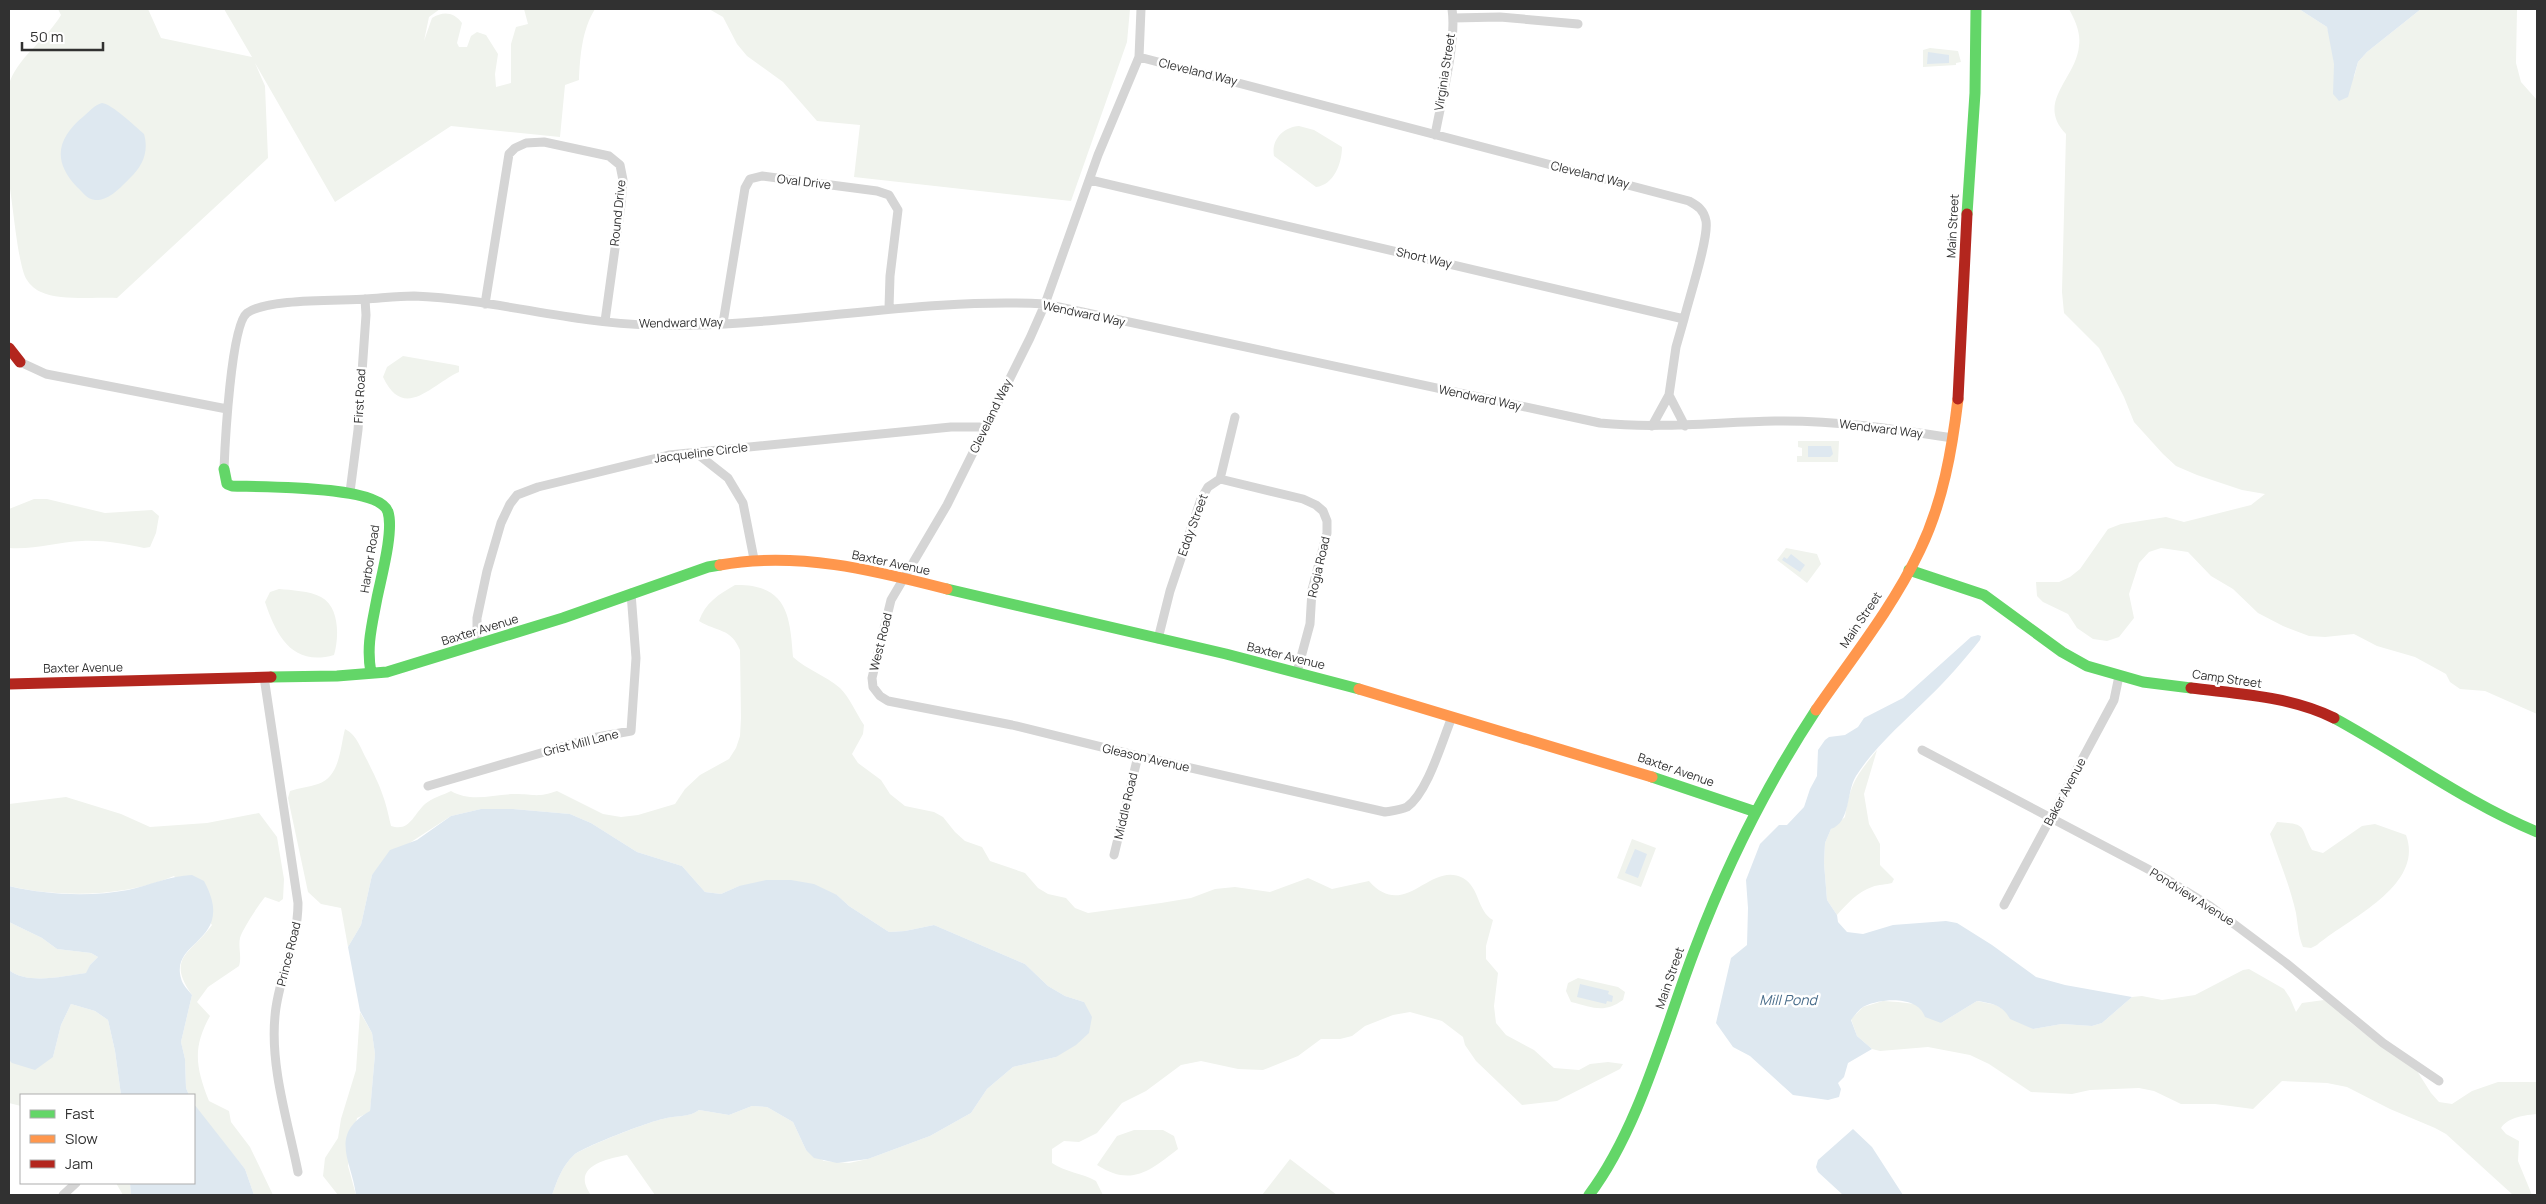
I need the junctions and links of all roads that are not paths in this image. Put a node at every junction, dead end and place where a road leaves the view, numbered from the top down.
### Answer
1 (1142, 9) edge
2 (1452, 9) edge
3 (1976, 9) edge
4 (1453, 18) junction
5 (1578, 24) dead end
6 (1139, 57) junction
7 (1435, 135) junction
8 (1090, 180) junction
9 (365, 299) junction
10 (485, 304) junction
11 (1044, 304) junction
12 (889, 308) junction
13 (1684, 319) junction
14 (605, 320) junction
15 (723, 323) junction
16 (9, 348) edge
17 (20, 362) joint
18 (1669, 395) junction
19 (227, 409) junction
20 (1236, 417) dead end
21 (1652, 426) junction
22 (1685, 426) junction
23 (986, 427) junction
24 (1953, 438) junction
25 (695, 452) junction
26 (224, 468) joint
27 (1220, 479) junction
28 (350, 492) junction
29 (754, 559) junction
30 (1909, 570) junction
31 (904, 579) junction
32 (631, 593) junction
33 (1158, 639) junction
34 (477, 644) junction
35 (1297, 672) junction
36 (371, 673) junction
37 (2119, 676) junction
38 (264, 677) junction
39 (9, 684) edge
40 (888, 701) joint
41 (1452, 717) junction
42 (1922, 750) dead end
43 (1138, 756) junction
44 (428, 786) dead end
45 (1756, 812) junction
46 (2051, 818) junction
47 (2537, 832) edge
48 (1114, 855) dead end
49 (2004, 905) dead end
50 (2439, 1081) dead end
51 (298, 1172) dead end
52 (75, 1184) edge
53 (1593, 1194) edge
54 (63, 1195) edge

1 - 6 street
2 - 4 street, Virginia Street
3 - 24 street, Main Street
4 - 5 street
4 - 7 street, Virginia Street
6 - 7 street, Cleveland Way
6 - 8 street, Cleveland Way
7 - 13 street, Cleveland Way
8 - 11 street, Cleveland Way
8 - 13 street, Short Way
9 - 10 street, Wendward Way
9 - 19 street, Wendward Way
9 - 28 street, First Road
10 - 14 street, Wendward Way
10 - 14 street, Round Drive
11 - 12 street, Wendward Way
11 - 21 street, Wendward Way
11 - 23 street, Cleveland Way
12 - 15 street, Wendward Way
12 - 15 street, Oval Drive
13 - 18 street
14 - 15 street, Wendward Way
16 - 17 street
17 - 19 street
18 - 21 street
18 - 22 street
19 - 26 street, Wendward Way
20 - 27 street, Eddy Street
21 - 22 street, Wendward Way
22 - 24 street, Wendward Way
23 - 25 street, Jacqueline Circle
23 - 31 street, Cleveland Way
24 - 30 street, Main Street
25 - 29 street
25 - 34 street, Jacqueline Circle
26 - 28 street, Harbor Road
27 - 33 street, Eddy Street
27 - 35 street, Rogia Road
28 - 36 street, Harbor Road
29 - 31 street, Baxter Avenue
29 - 32 street, Baxter Avenue
30 - 37 street, Camp Street
30 - 45 street, Main Street
31 - 33 street, Baxter Avenue
31 - 40 street, West Road
32 - 34 street, Baxter Avenue
32 - 44 street, Grist Mill Lane
33 - 35 street, Baxter Avenue
34 - 36 street, Baxter Avenue
35 - 41 street, Baxter Avenue
36 - 38 street, Baxter Avenue
37 - 46 street, Baker Avenue
37 - 47 street, Camp Street
38 - 39 street, Baxter Avenue
38 - 51 street, Prince Road
40 - 43 street, Gleason Avenue
41 - 43 street, Gleason Avenue
41 - 45 street, Baxter Avenue
42 - 46 street, Pondview Avenue
43 - 48 street, Middle Road
45 - 53 street, Main Street
46 - 49 street, Baker Avenue
46 - 50 street, Pondview Avenue
52 - 54 street

